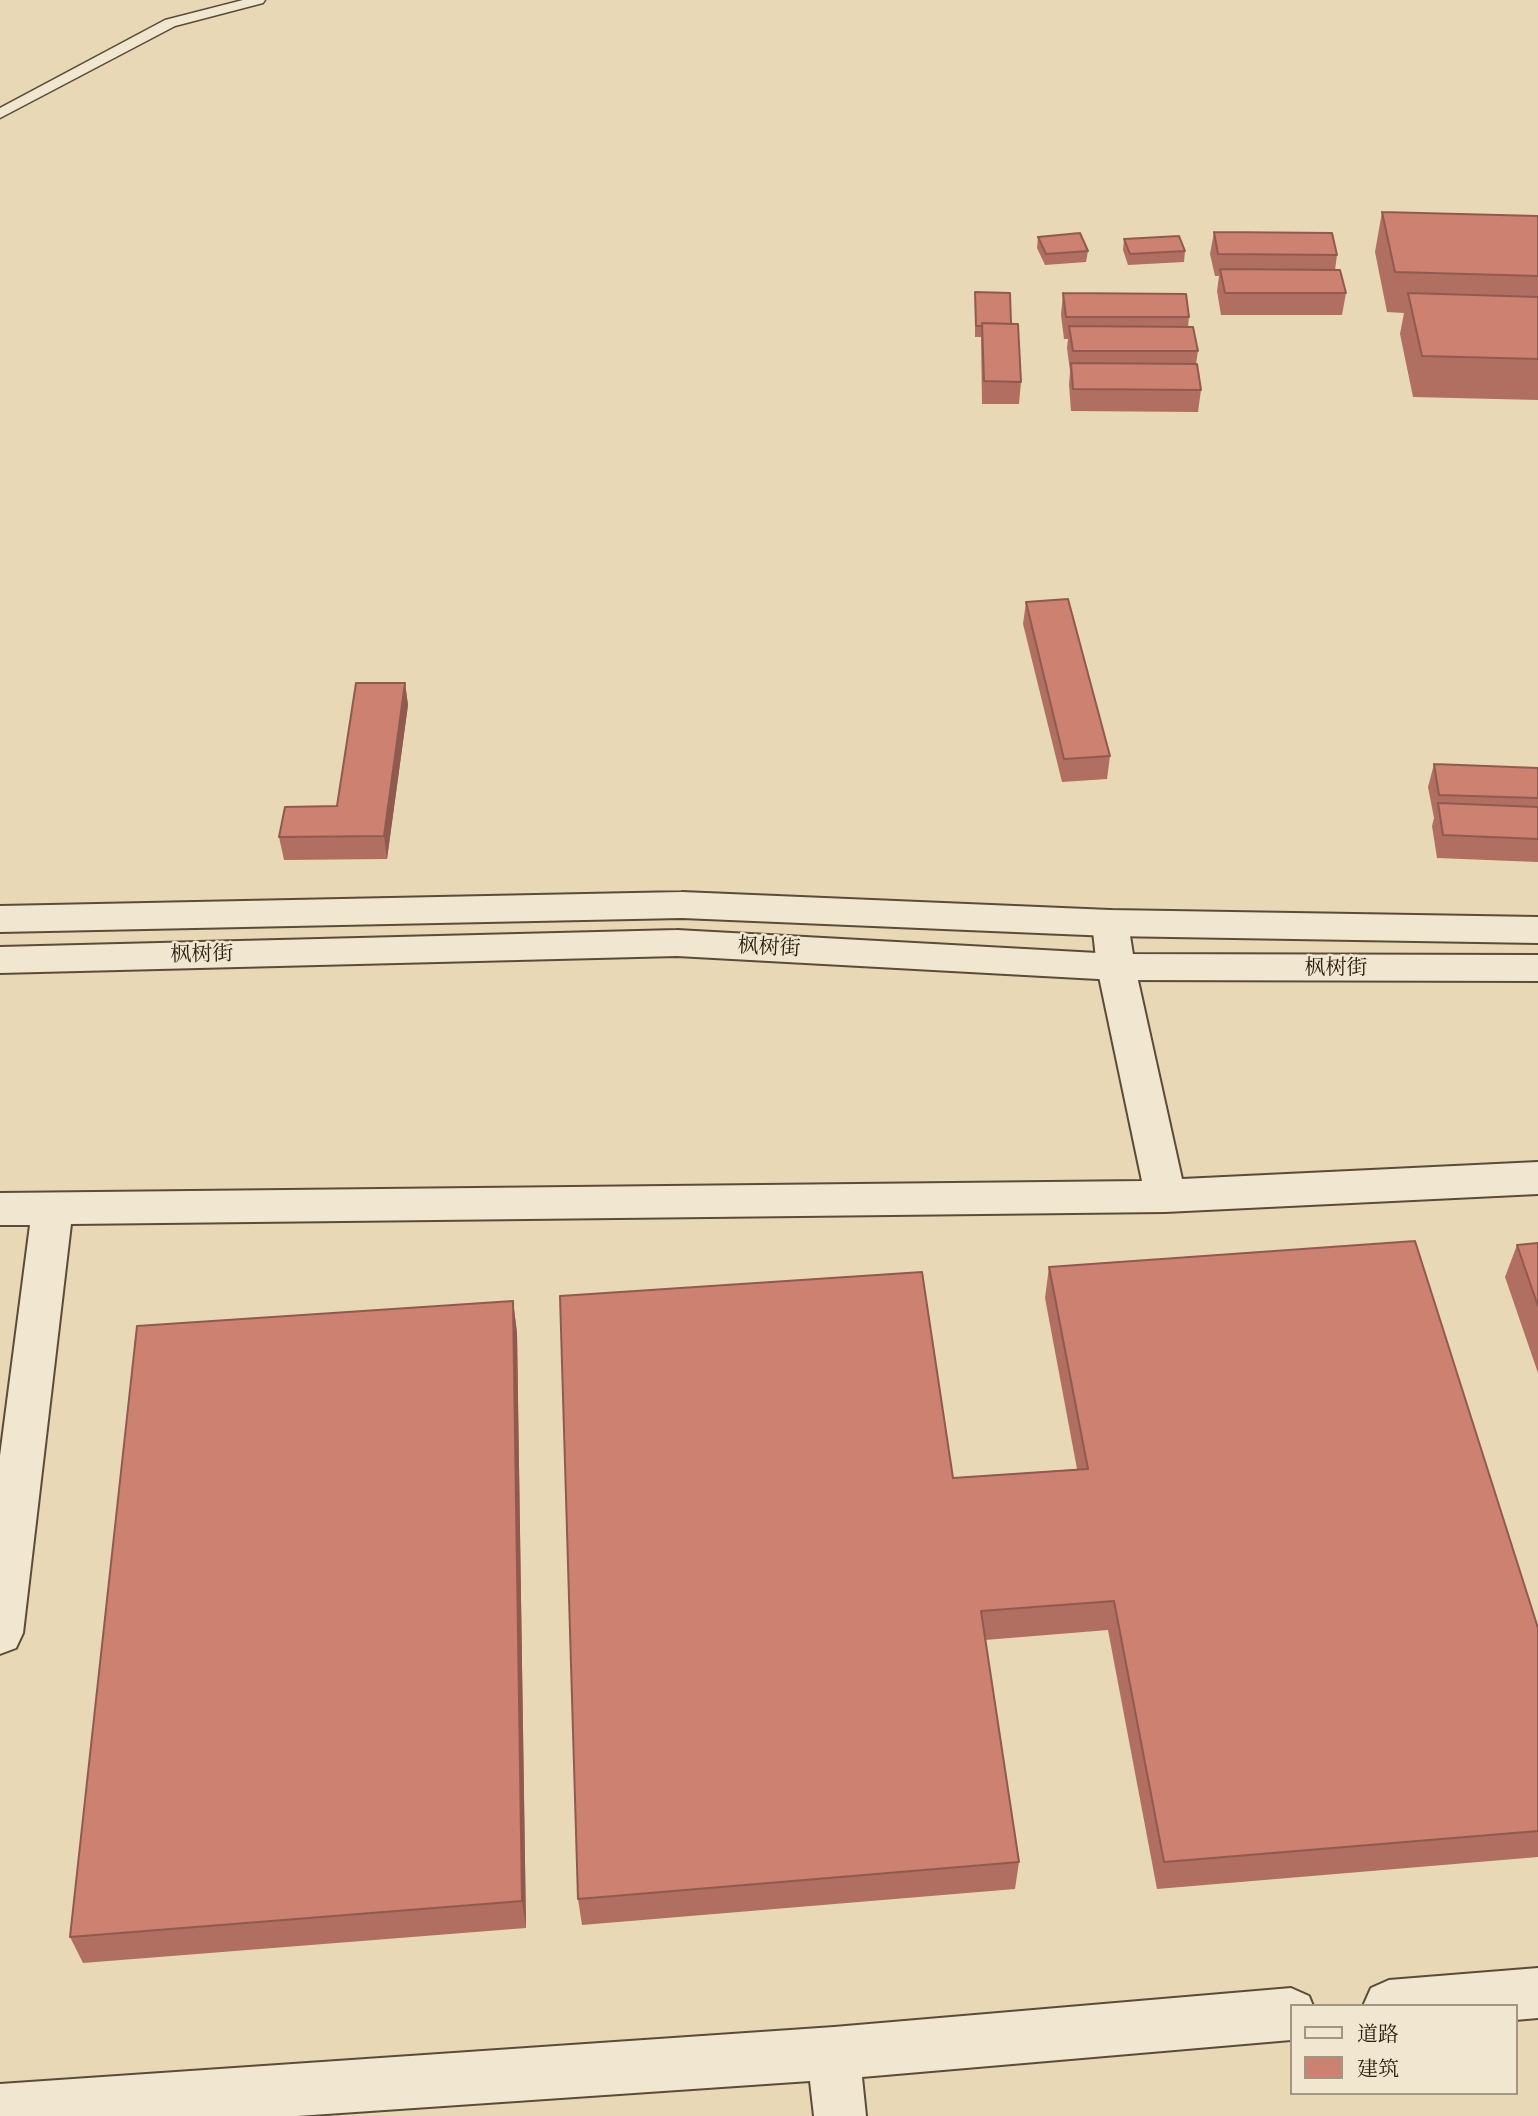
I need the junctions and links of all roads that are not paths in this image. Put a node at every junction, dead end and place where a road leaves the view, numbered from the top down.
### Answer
1 (258, 0) edge
2 (0, 114) edge
3 (0, 919) edge
4 (1110, 923) junction
5 (1538, 930) edge
6 (0, 960) edge
7 (1116, 967) junction
8 (1538, 968) edge
9 (1538, 1178) edge
10 (1165, 1196) junction
11 (53, 1207) junction
12 (0, 1209) edge
13 (0, 1633) edge
14 (1538, 1993) edge
15 (1412, 2004) edge
16 (1290, 2014) edge
17 (834, 2053) junction
18 (0, 2110) edge
19 (840, 2116) edge

1 - 2 lane
3 - 4 street, 枫树街
4 - 5 street, 枫树街
4 - 7 street
6 - 7 street, 枫树街
7 - 8 street, 枫树街
7 - 10 street
9 - 10 street
10 - 11 street
11 - 12 street
11 - 13 street
14 - 15 street
16 - 17 street
17 - 18 street
17 - 19 street

